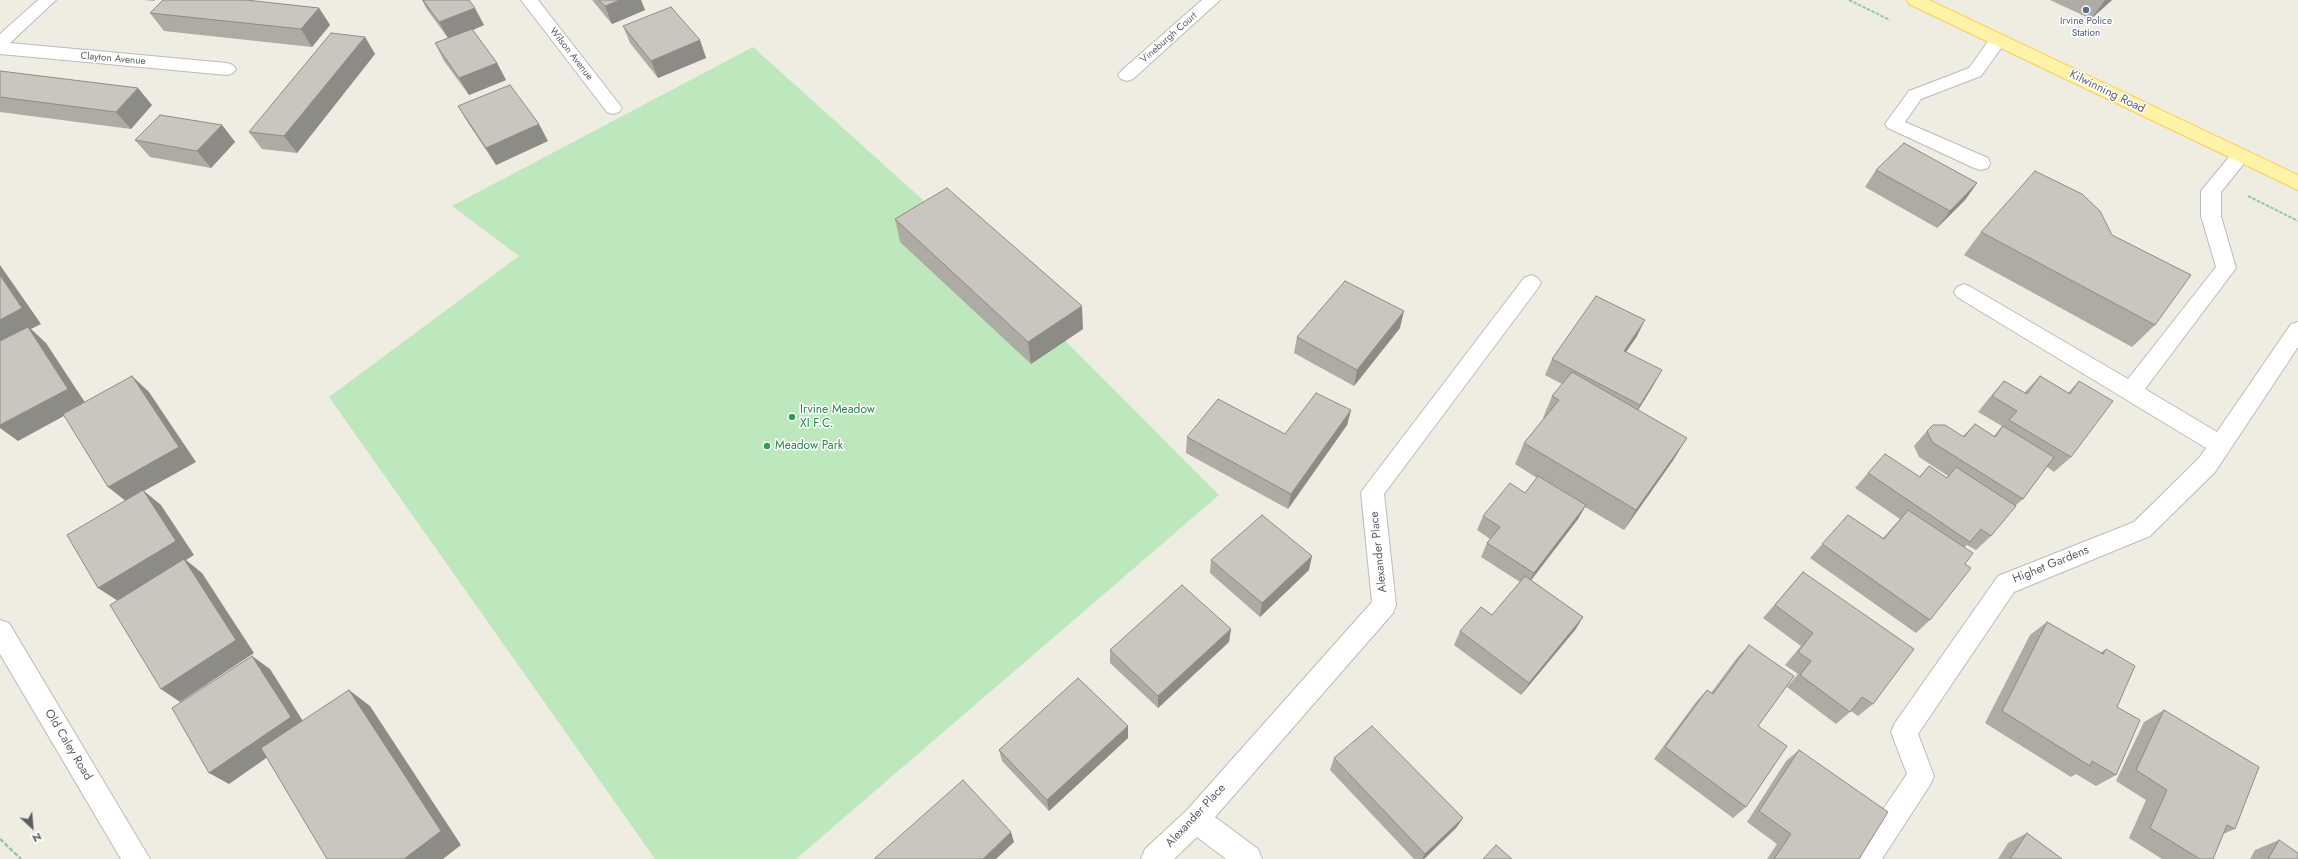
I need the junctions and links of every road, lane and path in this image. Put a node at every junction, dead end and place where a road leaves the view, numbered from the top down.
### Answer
1 (48, 0) edge
2 (529, 0) edge
3 (1212, 0) edge
4 (1915, 0) edge
5 (1998, 40) junction
6 (0, 43) edge
7 (0, 48) edge
8 (227, 69) dead end
9 (1127, 75) dead end
10 (613, 108) dead end
11 (2241, 156) junction
12 (1981, 163) dead end
13 (2298, 184) edge
14 (1531, 283) dead end
15 (1964, 292) dead end
16 (2298, 330) edge
17 (2131, 392) junction
18 (2220, 445) junction
19 (0, 631) edge
20 (1196, 819) junction
21 (0, 839) edge
22 (21, 859) edge
23 (136, 859) edge
24 (1155, 859) edge
25 (1248, 859) edge
26 (1866, 859) edge

1 - 6 street
2 - 10 street, Wilson Avenue
3 - 9 street, Vineburgh Court
4 - 5 main road, Kilwinning Road
5 - 11 main road, Kilwinning Road
5 - 12 street
7 - 8 street, Clayton Avenue
11 - 13 main road, Kilwinning Road
11 - 17 street
14 - 20 street, Alexander Place
15 - 17 street
16 - 18 street, Highet Gardens
17 - 18 street
18 - 26 street, Highet Gardens
19 - 23 street, Old Caley Road
20 - 24 street, Alexander Place
20 - 25 street
21 - 22 path

